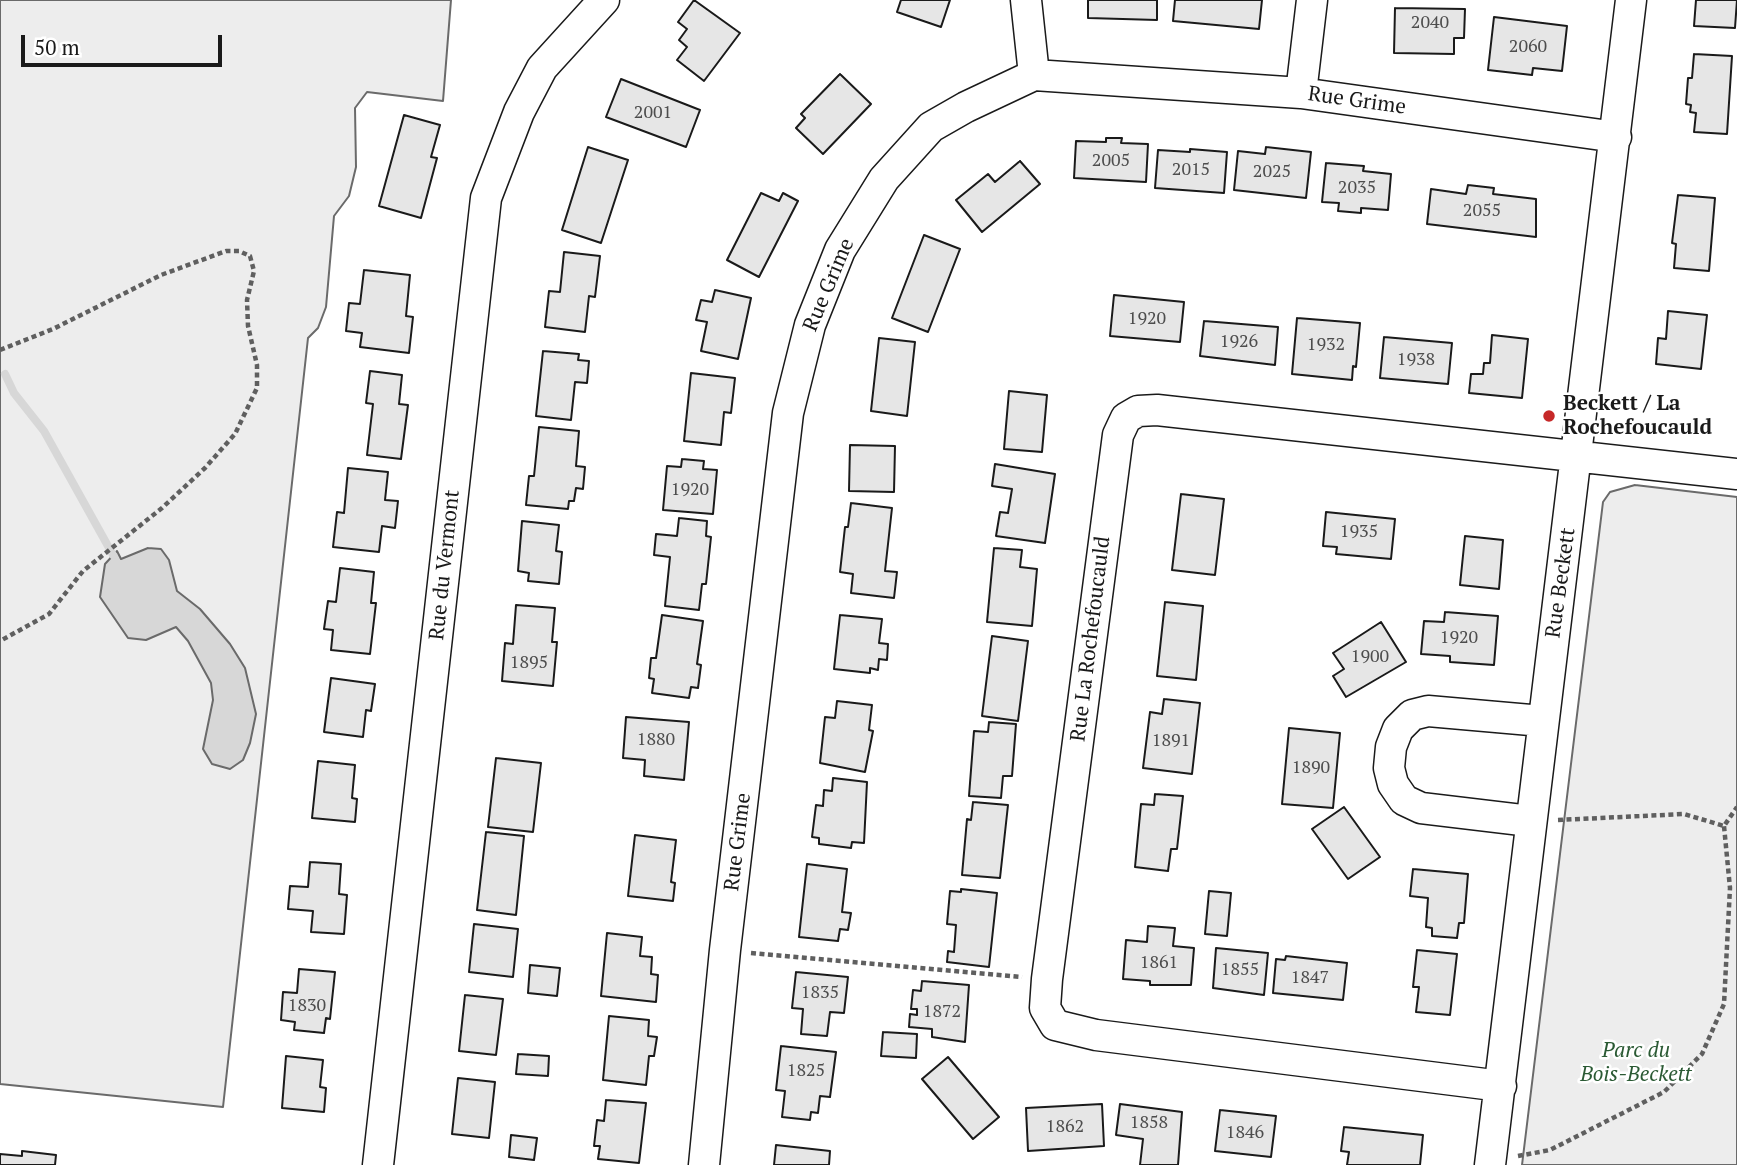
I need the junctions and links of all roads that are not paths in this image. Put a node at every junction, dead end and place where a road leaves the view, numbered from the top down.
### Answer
1 (604, 0) edge
2 (1026, 0) edge
3 (1312, 0) edge
4 (1631, 0) edge
5 (1034, 75) junction
6 (1301, 93) junction
7 (1616, 138) junction
8 (1577, 458) junction
9 (1737, 474) edge
10 (1542, 721) junction
11 (1530, 821) junction
12 (1501, 1086) junction
13 (378, 1165) edge
14 (704, 1165) edge
15 (1490, 1165) edge

1 - 13 street, Rue du Vermont
2 - 5 street
3 - 6 street
4 - 7 street, Rue Beckett
5 - 6 street, Rue Grime
5 - 14 street, Rue Grime
6 - 7 street, Rue Grime
7 - 8 street, Rue Beckett
8 - 9 street, Rue La Rochefoucauld
8 - 10 street, Rue Beckett
8 - 12 street, Rue La Rochefoucauld
10 - 11 street, Rue Beckett
10 - 11 street
11 - 12 street, Rue Beckett
12 - 15 street, Rue Beckett

